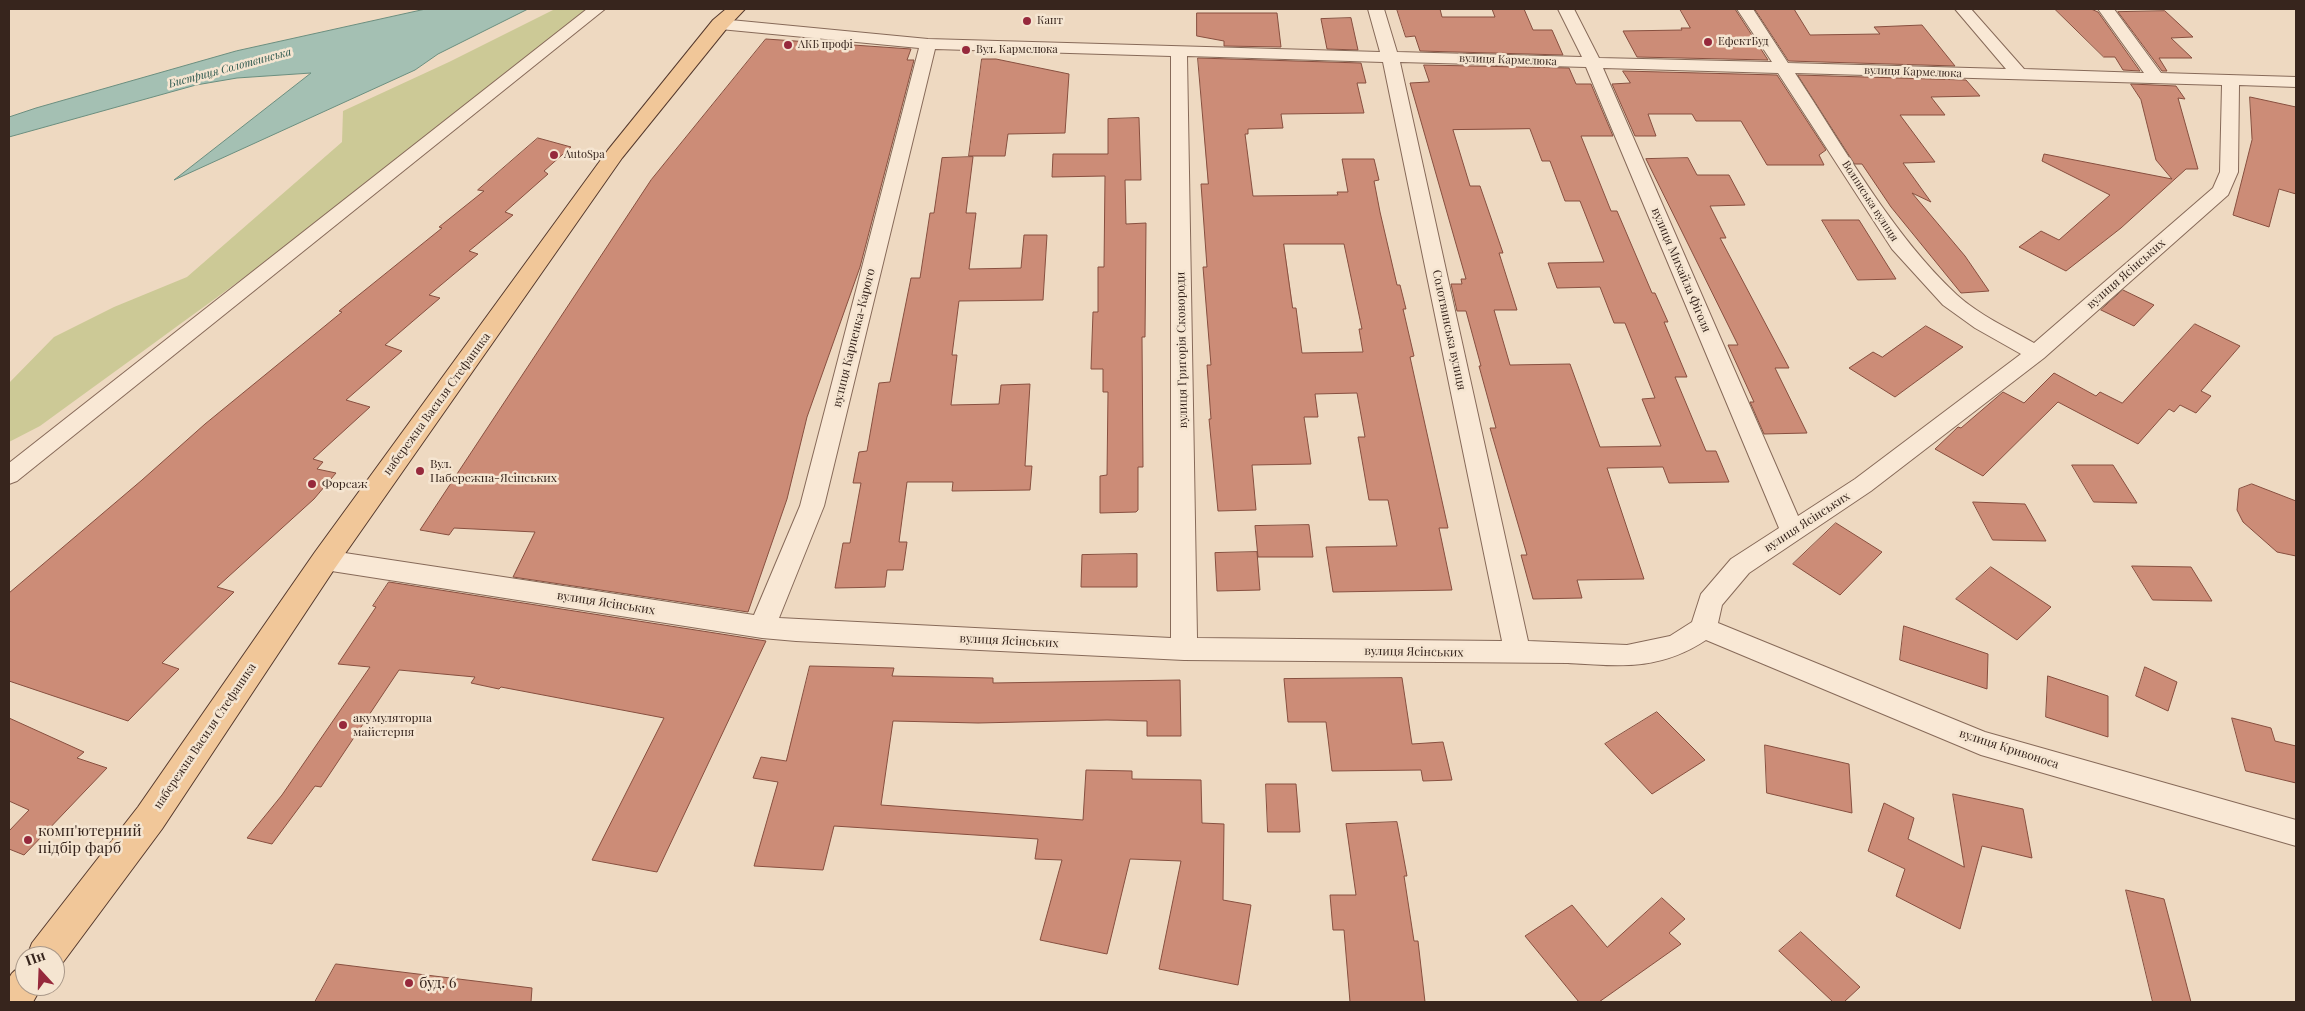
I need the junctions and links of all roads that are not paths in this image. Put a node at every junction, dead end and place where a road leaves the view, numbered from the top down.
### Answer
1 (597, 9) edge
2 (1376, 9) edge
3 (1566, 9) edge
4 (1745, 9) edge
5 (1963, 9) edge
6 (2106, 9) edge
7 (728, 16) edge
8 (928, 44) junction
9 (1179, 50) junction
10 (1390, 56) junction
11 (1593, 63) junction
12 (1784, 68) junction
13 (2020, 74) junction
14 (2156, 78) junction
15 (2231, 80) junction
16 (2296, 82) edge
17 (2036, 353) junction
18 (9, 475) edge
19 (1793, 532) junction
20 (325, 560) junction
21 (762, 627) junction
22 (1704, 628) junction
23 (1184, 649) junction
24 (1518, 653) junction
25 (2296, 833) edge
26 (53, 946) edge

1 - 18 street
2 - 10 street, Солотвинська вулиця
3 - 11 street, вулиця Михайла Фіголя
4 - 12 street, Волинська вулиця
5 - 13 street
6 - 14 street
7 - 8 street, вулиця Кармелюка
7 - 20 main road, набережна Василя Стефаника
8 - 9 street, вулиця Кармелюка
8 - 21 street, вулиця Карпенка-Карого
9 - 10 street, вулиця Кармелюка
9 - 23 street, вулиця Григорія Сковороди
10 - 11 street, вулиця Кармелюка
10 - 24 street, Солотвинська вулиця
11 - 12 street, вулиця Кармелюка
11 - 19 street, вулиця Михайла Фіголя
12 - 13 street, вулиця Кармелюка
12 - 17 street, Волинська вулиця
13 - 14 street, вулиця Кармелюка
14 - 15 street, вулиця Кармелюка
15 - 16 street, вулиця Кармелюка
15 - 17 street, вулиця Ясінських
17 - 19 street, вулиця Ясінських
19 - 22 street, вулиця Ясінських
20 - 21 street, вулиця Ясінських
20 - 26 main road, набережна Василя Стефаника
21 - 23 street, вулиця Ясінських
22 - 24 street, вулиця Ясінських
22 - 25 street, вулиця Кривоноса
23 - 24 street, вулиця Ясінських

